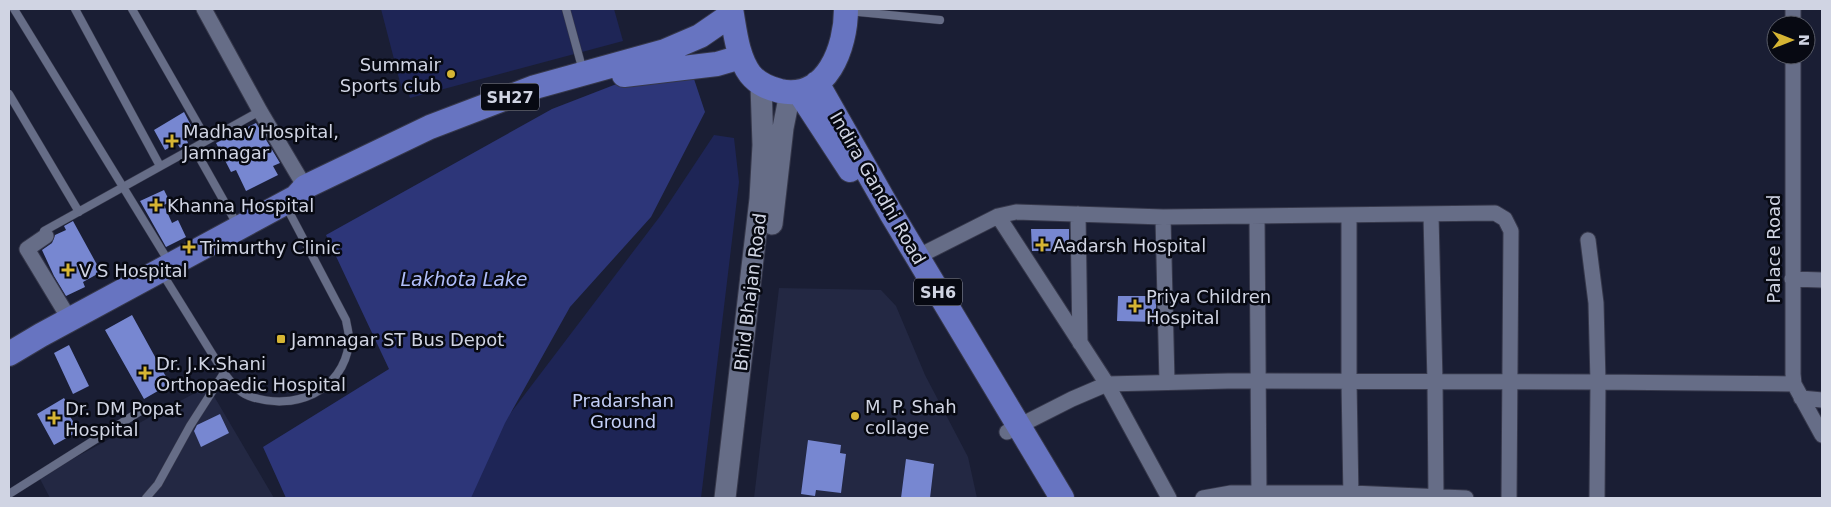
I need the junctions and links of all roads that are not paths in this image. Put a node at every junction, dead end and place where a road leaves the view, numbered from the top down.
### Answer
1 (14, 9) edge
2 (75, 9) edge
3 (132, 9) edge
4 (204, 9) edge
5 (566, 9) edge
6 (846, 10) edge
7 (732, 11) edge
8 (940, 20) dead end
9 (741, 57) junction
10 (1792, 65) edge
11 (583, 73) junction
12 (761, 85) junction
13 (802, 89) junction
14 (9, 94) edge
15 (260, 111) junction
16 (207, 140) junction
17 (194, 148) junction
18 (160, 166) junction
19 (124, 187) junction
20 (295, 195) junction
21 (79, 212) junction
22 (1078, 214) junction
23 (1431, 215) junction
24 (998, 216) junction
25 (1349, 216) junction
26 (1163, 217) junction
27 (1258, 217) junction
28 (239, 228) junction
29 (45, 233) joint
30 (1588, 240) dead end
31 (917, 257) junction
32 (166, 268) junction
33 (1792, 279) junction
34 (1822, 280) edge
35 (70, 320) junction
36 (1080, 343) junction
37 (9, 354) edge
38 (224, 373) junction
39 (1258, 381) junction
40 (1167, 382) junction
41 (1349, 382) junction
42 (1435, 382) junction
43 (1510, 382) junction
44 (1598, 382) junction
45 (1107, 384) junction
46 (1798, 391) junction
47 (1822, 400) edge
48 (142, 410) dead end
49 (1013, 429) junction
50 (1822, 436) edge
51 (9, 494) edge
52 (1259, 496) edge
53 (1351, 496) edge
54 (146, 498) edge
55 (725, 498) edge
56 (739, 498) edge
57 (1045, 498) edge
58 (1062, 498) edge
59 (1170, 498) edge
60 (1203, 498) edge
61 (1436, 498) edge
62 (1466, 498) edge
63 (1509, 498) edge
64 (1597, 498) edge

1 - 19 lane
2 - 18 lane
3 - 16 lane
4 - 15 street
5 - 11 lane
6 - 8 lane
6 - 13 main road
7 - 9 main road
7 - 11 main road, SH27
9 - 12 main road
9 - 20 main road, SH27
10 - 33 street, Palace Road
11 - 20 main road, SH27
12 - 13 main road
12 - 55 main road, Bhid Bhajan Road
13 - 31 main road, Indira Gandhi Road / SH6
13 - 49 main road, Indira Gandhi Road / SH6
13 - 56 main road, Bhid Bhajan Road
14 - 21 lane
15 - 16 lane
15 - 20 street
16 - 17 lane
17 - 18 lane
17 - 28 lane
18 - 19 lane
19 - 21 lane
19 - 32 lane
20 - 28 main road, SH27
20 - 38 lane
21 - 29 lane
22 - 24 street
22 - 26 street
22 - 36 street
23 - 25 street
23 - 42 street
23 - 43 street
24 - 31 street
24 - 36 street
25 - 27 street
25 - 41 street
26 - 27 street
26 - 40 street
27 - 39 street
28 - 32 main road, SH27
29 - 35 street
30 - 44 street
31 - 49 main road, Indira Gandhi Road / SH6
32 - 35 main road, SH27
32 - 38 lane
33 - 34 street
33 - 46 street, Palace Road
35 - 37 main road, SH27
36 - 45 street
38 - 54 lane
39 - 40 street
39 - 41 street
39 - 52 street
40 - 45 street
41 - 42 street
41 - 53 street
42 - 43 street
42 - 61 street
43 - 44 street
43 - 63 street
44 - 46 street
44 - 64 street
45 - 49 street
45 - 59 street
46 - 47 street
46 - 50 street, Palace Road
48 - 51 lane
49 - 57 main road, Indira Gandhi Road / SH6
49 - 58 main road, Indira Gandhi Road / SH6
52 - 53 street
52 - 60 street
53 - 61 street
61 - 62 street

